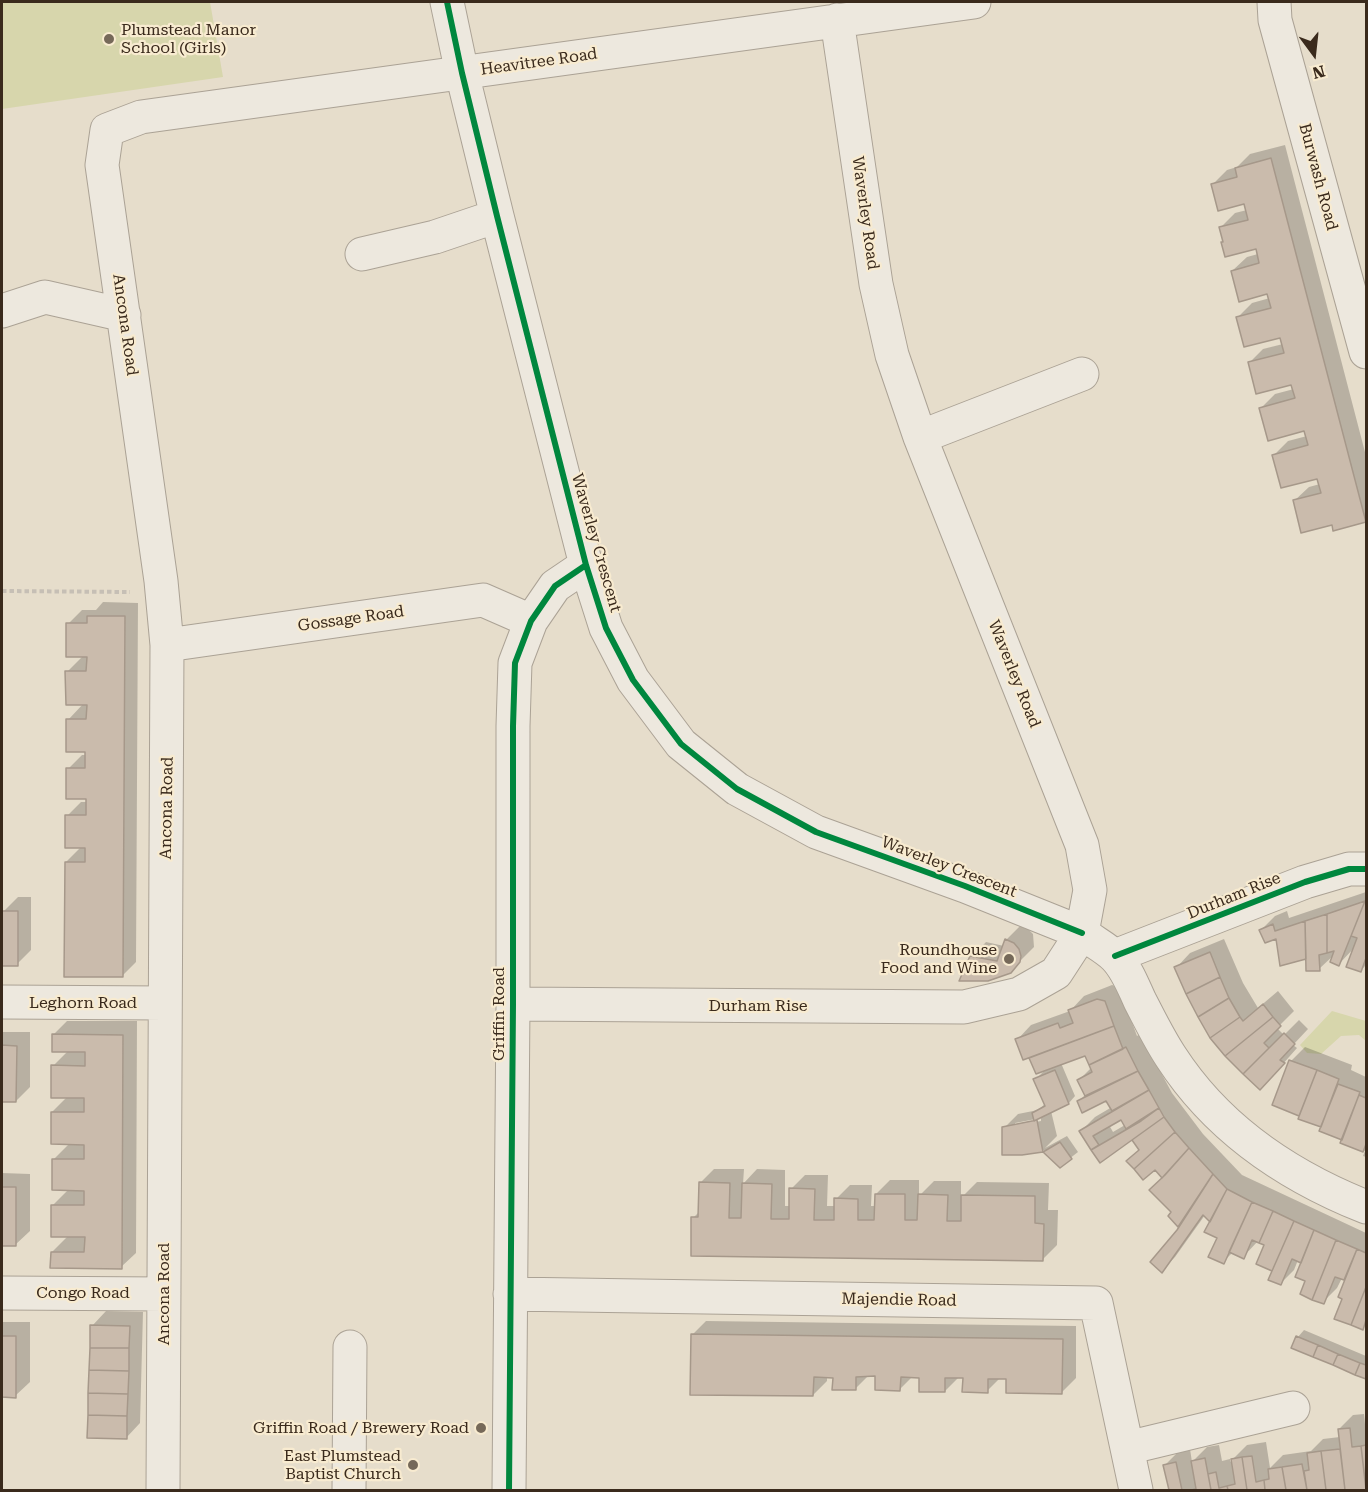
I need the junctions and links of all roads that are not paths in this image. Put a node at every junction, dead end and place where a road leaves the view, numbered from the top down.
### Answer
1 (447, 2) edge
2 (974, 2) edge
3 (1274, 2) edge
4 (837, 20) junction
5 (462, 73) junction
6 (107, 130) joint
7 (497, 216) junction
8 (362, 254) dead end
9 (2, 312) edge
10 (124, 315) junction
11 (1366, 352) edge
12 (1082, 374) dead end
13 (921, 437) junction
14 (586, 565) junction
15 (531, 621) junction
16 (167, 645) junction
17 (1366, 869) edge
18 (1082, 933) junction
19 (1114, 956) junction
20 (2, 1002) edge
21 (164, 1003) junction
22 (513, 1004) junction
23 (1366, 1207) edge
24 (2, 1293) edge
25 (164, 1294) junction
26 (510, 1294) junction
27 (350, 1347) dead end
28 (1293, 1408) dead end
29 (1127, 1448) junction
30 (163, 1491) edge
31 (349, 1491) edge
32 (509, 1491) edge
33 (1136, 1491) edge

1 - 5 street, Waverley Crescent
2 - 4 street, Heavitree Road
3 - 11 street, Burwash Road
4 - 5 street, Heavitree Road
4 - 13 street, Waverley Road
5 - 6 street, Heavitree Road
5 - 7 street, Waverley Crescent
6 - 10 street, Ancona Road
7 - 8 street
7 - 14 street, Waverley Crescent
9 - 10 street
10 - 16 street, Ancona Road
12 - 13 street
13 - 18 street, Waverley Road
14 - 15 street, Griffin Road
14 - 18 street, Waverley Crescent
15 - 16 street, Gossage Road
15 - 22 street, Griffin Road
16 - 21 street, Ancona Road
17 - 19 street, Durham Rise
18 - 19 street
18 - 22 street, Durham Rise
19 - 23 street
20 - 21 street, Leghorn Road
21 - 25 street, Ancona Road
22 - 26 street, Griffin Road
24 - 25 street, Congo Road
25 - 30 street, Ancona Road
26 - 29 street, Majendie Road
26 - 32 street, Griffin Road
27 - 31 street
28 - 29 street
29 - 33 street, Majendie Road

